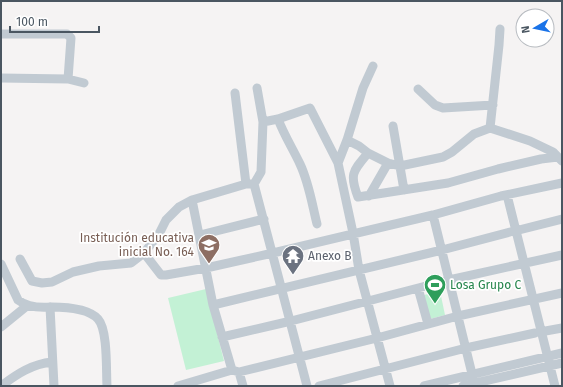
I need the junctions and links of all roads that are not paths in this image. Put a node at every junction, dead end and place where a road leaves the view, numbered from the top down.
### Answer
1 (500, 29) dead end
2 (1, 34) edge
3 (373, 66) dead end
4 (1, 78) edge
5 (68, 80) junction
6 (84, 83) dead end
7 (257, 88) dead end
8 (418, 89) dead end
9 (235, 93) dead end
10 (493, 105) junction
11 (278, 119) junction
12 (263, 122) junction
13 (393, 126) dead end
14 (490, 128) junction
15 (347, 140) junction
16 (368, 153) junction
17 (560, 159) edge
18 (338, 163) junction
19 (388, 163) junction
20 (400, 166) junction
21 (562, 182) edge
22 (250, 184) junction
23 (404, 190) junction
24 (369, 196) junction
25 (504, 196) junction
26 (358, 197) junction
27 (192, 200) junction
28 (347, 205) junction
29 (433, 215) junction
30 (264, 219) junction
31 (562, 219) edge
32 (317, 224) dead end
33 (512, 231) junction
34 (353, 233) junction
35 (200, 235) junction
36 (442, 250) junction
37 (144, 253) junction
38 (273, 253) junction
39 (562, 255) edge
40 (20, 259) dead end
41 (1, 264) edge
42 (521, 264) junction
43 (206, 268) junction
44 (360, 270) junction
45 (449, 280) junction
46 (281, 288) junction
47 (418, 288) junction
48 (562, 293) edge
49 (530, 300) junction
50 (368, 302) junction
51 (214, 305) junction
52 (28, 306) junction
53 (50, 307) junction
54 (458, 316) junction
55 (291, 321) junction
56 (428, 324) junction
57 (1, 327) edge
58 (562, 328) edge
59 (537, 332) junction
60 (222, 337) junction
61 (377, 338) junction
62 (466, 348) junction
63 (562, 353) edge
64 (300, 358) junction
65 (52, 362) junction
66 (545, 362) junction
67 (562, 363) edge
68 (386, 369) junction
69 (236, 371) junction
70 (474, 381) edge
71 (1, 386) edge
72 (54, 386) edge
73 (107, 386) edge
74 (178, 386) edge
75 (243, 386) edge
76 (307, 386) edge
77 (319, 386) edge
78 (390, 386) edge
79 (424, 386) edge
80 (463, 386) edge
81 (549, 386) edge
82 (555, 386) edge

1 - 10 street
2 - 5 street
3 - 15 street
4 - 5 street
5 - 6 street
7 - 12 street
8 - 10 street
9 - 22 street
10 - 14 street
11 - 12 street
11 - 18 street
11 - 32 street
12 - 22 street
13 - 20 street
14 - 17 street
14 - 20 street
15 - 16 street
15 - 18 street
16 - 19 street
16 - 26 street
17 - 23 street
18 - 28 street
19 - 20 street
19 - 24 street
20 - 23 street
21 - 25 street
22 - 27 street
22 - 30 street
23 - 24 street
24 - 26 street
25 - 29 street
25 - 33 street
26 - 28 street
27 - 35 street
27 - 37 street
28 - 34 street
29 - 34 street
29 - 36 street
30 - 35 street
30 - 38 street
31 - 33 street
33 - 36 street
33 - 42 street
34 - 38 street
34 - 44 street
35 - 43 street
36 - 44 street
36 - 45 street
37 - 40 street
37 - 43 street
38 - 43 street
38 - 46 street
39 - 42 street
41 - 52 street
42 - 45 street
42 - 49 street
43 - 51 street
44 - 46 street
44 - 50 street
45 - 47 street
45 - 54 street
46 - 51 street
46 - 55 street
47 - 50 street
47 - 56 street
48 - 49 street
49 - 54 street
49 - 59 street
50 - 55 street
50 - 61 street
51 - 60 street
52 - 53 street
52 - 57 street
53 - 65 street
53 - 73 street
54 - 56 street
54 - 62 street
55 - 60 street
55 - 64 street
56 - 61 street
58 - 59 street
59 - 62 street
59 - 66 street
60 - 69 street
61 - 64 street
61 - 68 street
62 - 68 street
62 - 70 street
63 - 66 street
64 - 69 street
64 - 76 street
65 - 71 street
65 - 72 street
66 - 67 street
66 - 70 street
66 - 81 street
66 - 82 street
68 - 77 street
68 - 78 street
69 - 74 street
69 - 75 street
70 - 79 street
70 - 80 street

